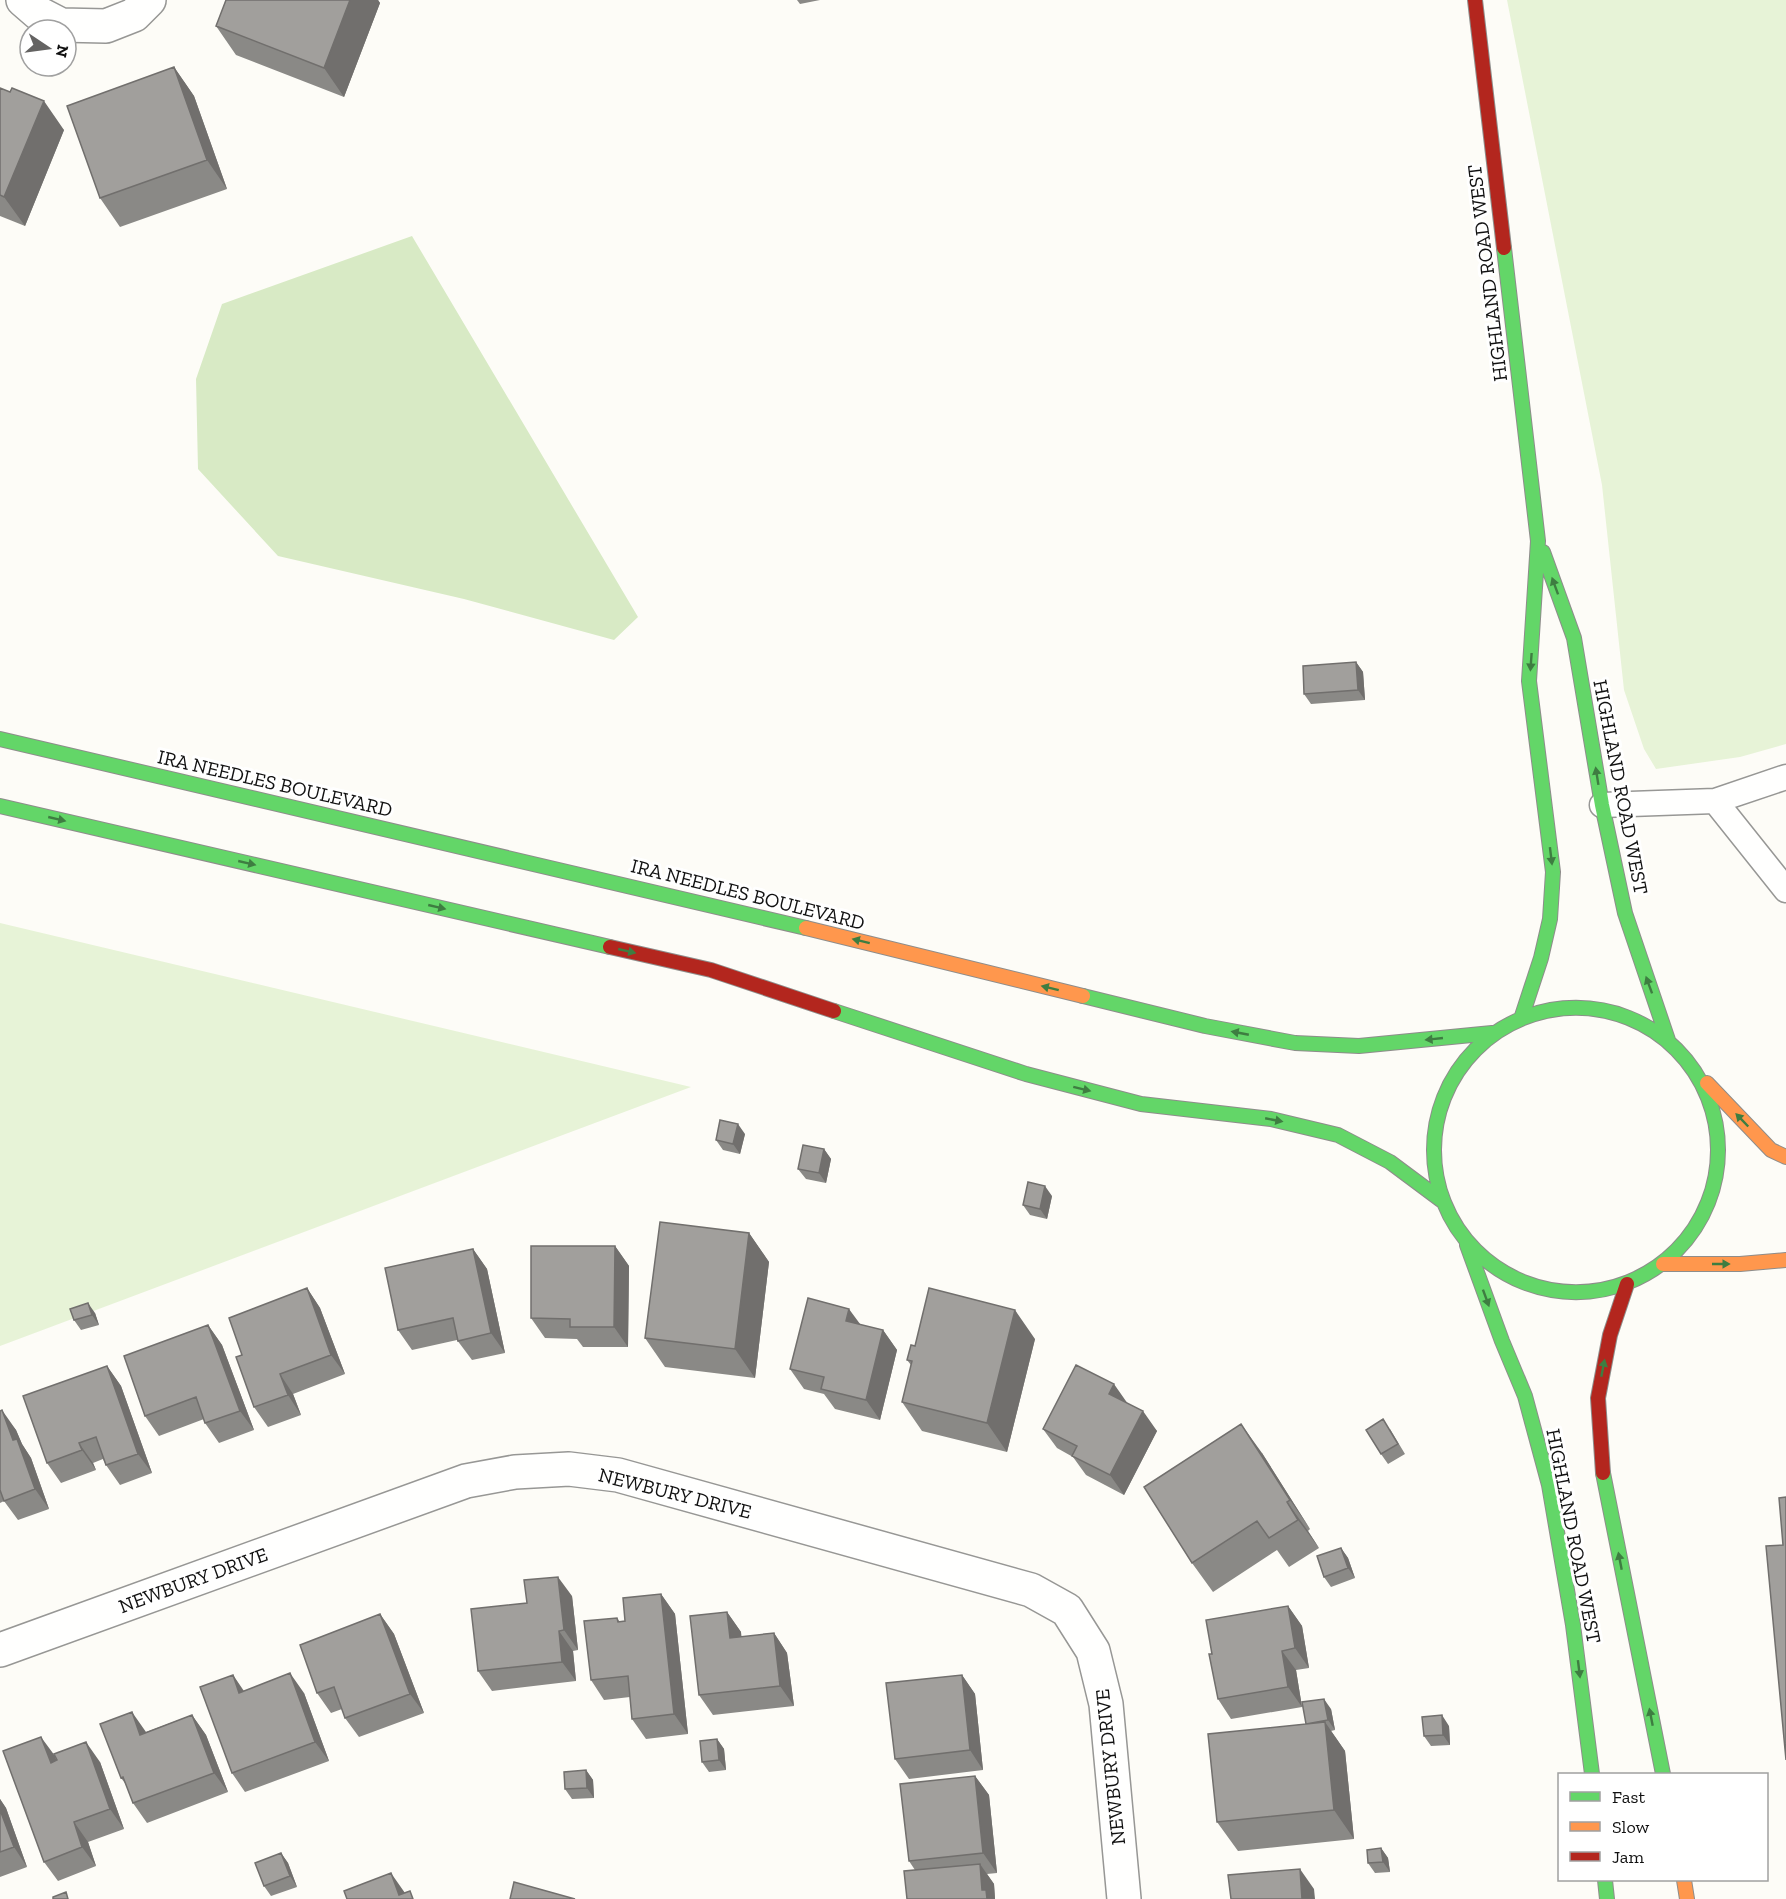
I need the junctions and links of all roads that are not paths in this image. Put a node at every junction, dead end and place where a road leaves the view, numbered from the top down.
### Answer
1 (23, 0) edge
2 (149, 0) edge
3 (1475, 0) edge
4 (1539, 541) junction
5 (0, 740) edge
6 (1786, 777) edge
7 (1715, 801) junction
8 (1602, 805) junction
9 (0, 806) edge
10 (1786, 890) edge
11 (1522, 1016) junction
12 (1492, 1033) junction
13 (1668, 1040) junction
14 (1698, 1075) junction
15 (1786, 1157) edge
16 (1441, 1200) junction
17 (1466, 1244) junction
18 (1786, 1260) edge
19 (1663, 1264) junction
20 (1627, 1284) junction
21 (0, 1650) edge
22 (1592, 1773) edge
23 (1663, 1773) edge
24 (1605, 1881) edge
25 (1684, 1881) edge
26 (1124, 1899) edge
27 (1607, 1899) edge
28 (1687, 1899) edge

1 - 2 street
3 - 4 main road, HIGHLAND ROAD WEST
8 -> 4 main road, HIGHLAND ROAD WEST
4 -> 11 main road, HIGHLAND ROAD WEST
12 -> 5 main road, IRA NEEDLES BOULEVARD
6 - 7 lane
7 - 8 lane
7 - 10 lane
13 -> 8 main road, HIGHLAND ROAD WEST
9 -> 16 main road
11 - 12 main road
11 - 13 main road
12 - 16 main road
13 - 14 main road
15 -> 14 main road
14 - 19 main road
16 - 17 main road
17 - 20 main road
17 -> 22 main road, HIGHLAND ROAD WEST
19 -> 18 main road
19 - 20 main road
23 -> 20 main road, HIGHLAND ROAD WEST
21 - 26 street, NEWBURY DRIVE
24 - 27 main road
25 - 28 main road

